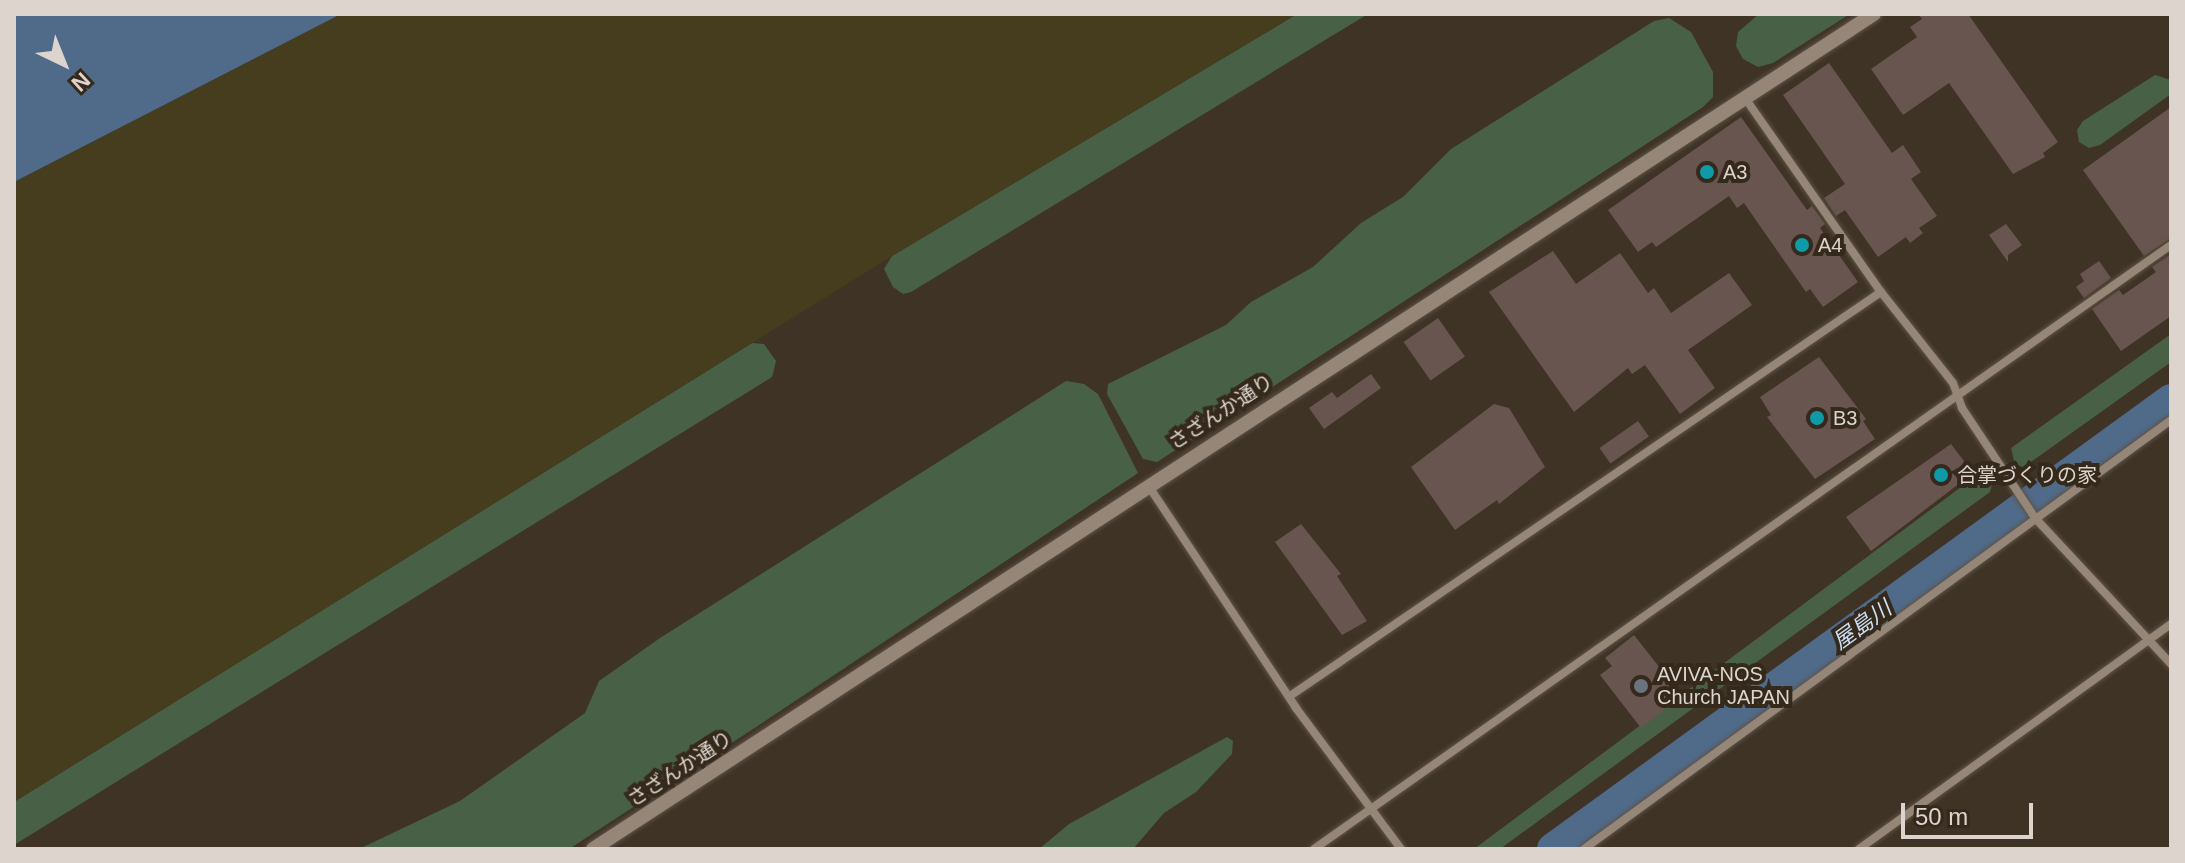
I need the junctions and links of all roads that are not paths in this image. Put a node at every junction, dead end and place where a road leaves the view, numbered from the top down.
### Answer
1 (1874, 14) edge
2 (1744, 97) junction
3 (2171, 245) edge
4 (1881, 292) junction
5 (1958, 396) junction
6 (2171, 420) edge
7 (1147, 484) junction
8 (2033, 516) junction
9 (2171, 624) edge
10 (2149, 640) junction
11 (2171, 664) edge
12 (1290, 696) junction
13 (1372, 810) junction
14 (593, 849) edge
15 (1314, 849) edge
16 (1401, 849) edge
17 (1584, 849) edge
18 (1859, 849) edge

1 - 2 street, さざんか通り
2 - 4 street
2 - 7 street, さざんか通り
3 - 5 street
4 - 5 street
4 - 12 street
5 - 8 street
5 - 13 street
6 - 8 street
7 - 12 street
7 - 14 street, さざんか通り
8 - 10 street
8 - 17 street
9 - 10 street
10 - 11 street
10 - 18 street
12 - 13 street
13 - 15 street
13 - 16 street

